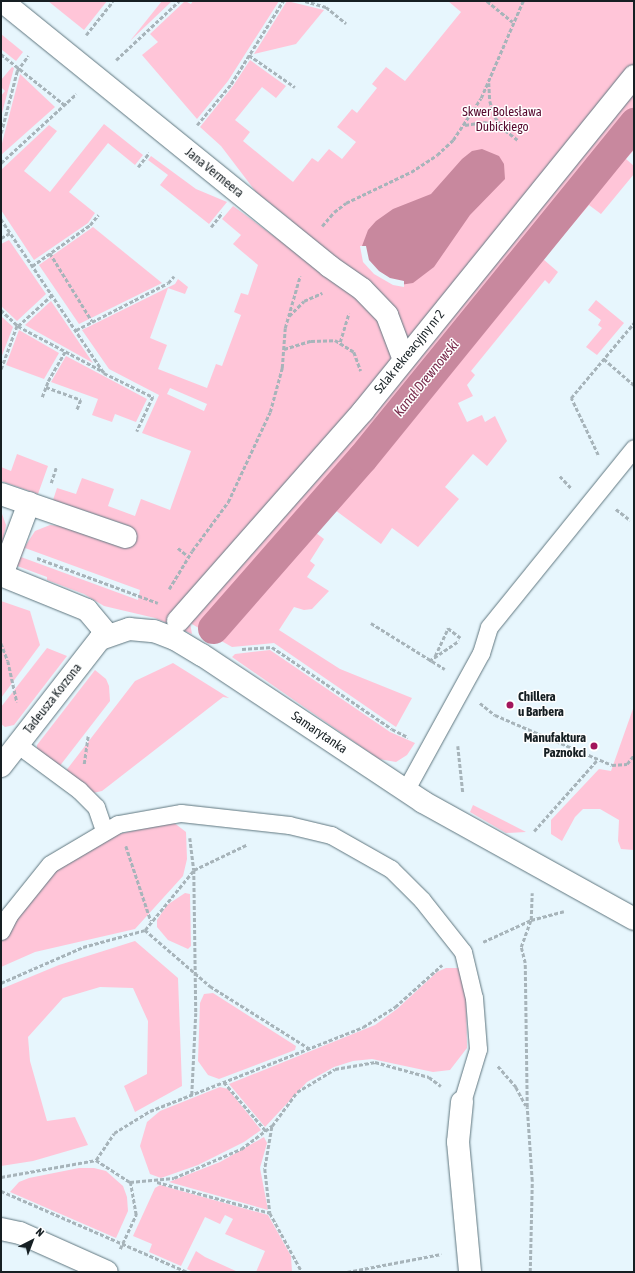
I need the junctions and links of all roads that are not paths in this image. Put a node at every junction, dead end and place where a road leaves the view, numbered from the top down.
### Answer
1 (2, 1) edge
2 (634, 76) edge
3 (404, 360) junction
4 (634, 448) edge
5 (1, 494) edge
6 (29, 503) junction
7 (126, 537) dead end
8 (2, 575) edge
9 (171, 613) road end
10 (108, 634) junction
11 (23, 738) junction
12 (1, 766) edge
13 (405, 791) junction
14 (111, 827) junction
15 (634, 920) edge
16 (1, 931) edge
17 (462, 1102) joint
18 (1, 1229) edge
19 (107, 1272) edge
20 (470, 1272) edge

1 - 3 street, Jana Vermeera
2 - 3 street, Szlak rekreacyjny nr 2
3 - 9 street, Szlak rekreacyjny nr 2
4 - 13 lane
5 - 6 street
6 - 7 street
6 - 8 street
8 - 10 street
10 - 11 street, Tadeusza Korzona
10 - 13 street, Samarytanka
11 - 12 street, Tadeusza Korzona
11 - 14 lane
13 - 15 street, Samarytanka
14 - 16 lane
14 - 17 lane
17 - 20 street
18 - 19 street

